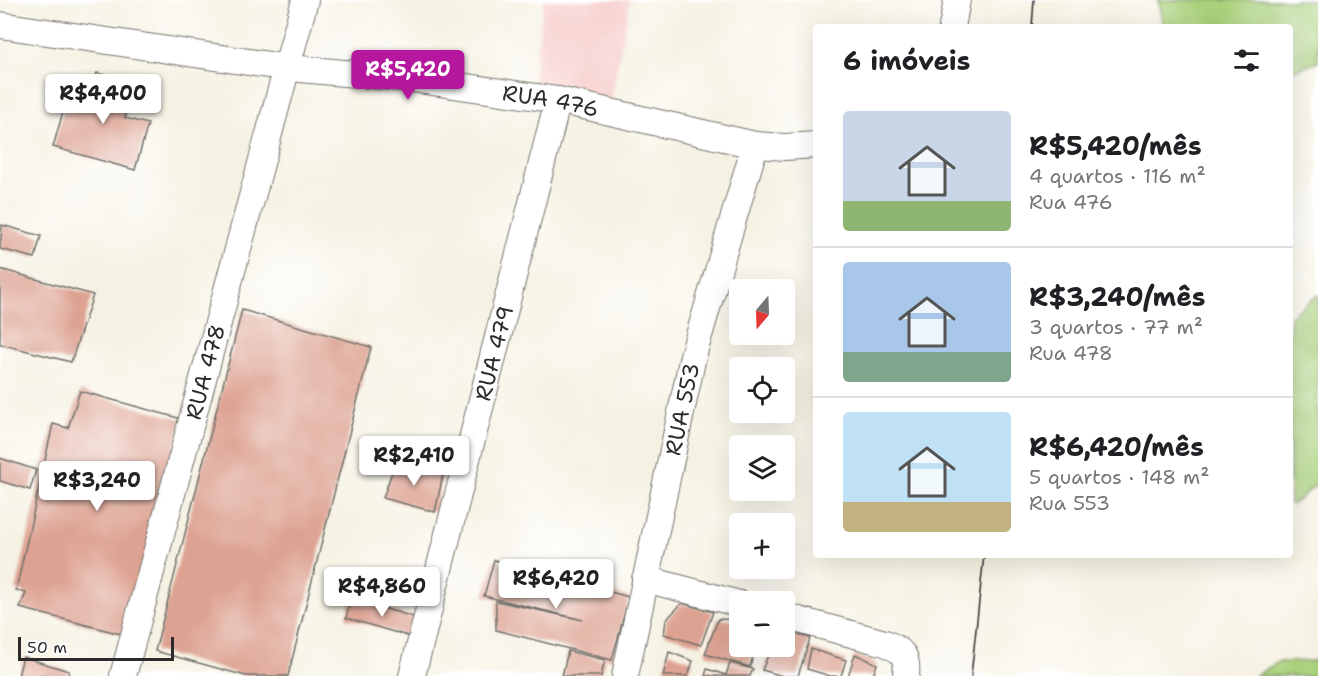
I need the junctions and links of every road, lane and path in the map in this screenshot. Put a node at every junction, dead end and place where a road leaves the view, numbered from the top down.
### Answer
1 (305, 0) edge
2 (957, 0) edge
3 (953, 24) edge
4 (0, 25) edge
5 (289, 68) junction
6 (558, 100) junction
7 (755, 145) junction
8 (813, 145) edge
9 (645, 579) junction
10 (729, 601) edge
11 (795, 619) edge
12 (123, 676) edge
13 (412, 676) edge
14 (626, 676) edge
15 (906, 676) edge

1 - 5 street, RUA 478
2 - 3 street
4 - 5 street, RUA 476
5 - 6 street, RUA 476
5 - 12 street, RUA 478
6 - 7 street, RUA 476
6 - 13 street, RUA 479
7 - 8 street, RUA 476
7 - 9 street, RUA 553
9 - 10 street
9 - 14 street, RUA 553
11 - 15 street

